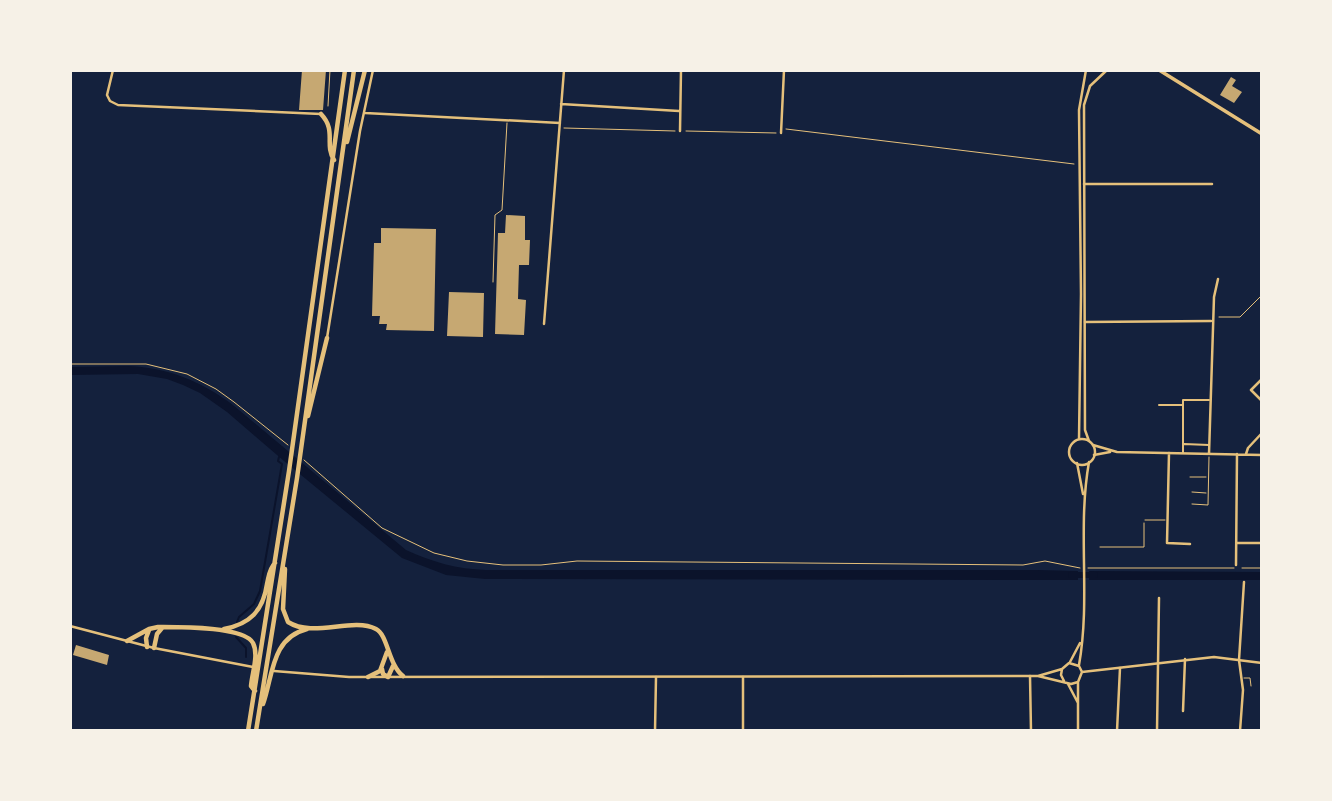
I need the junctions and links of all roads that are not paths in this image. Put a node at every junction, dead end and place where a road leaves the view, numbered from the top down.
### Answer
1 (113, 70) edge
2 (330, 70) edge
3 (345, 70) edge
4 (354, 70) edge
5 (365, 70) edge
6 (373, 70) edge
7 (564, 70) edge
8 (681, 70) edge
9 (784, 70) edge
10 (1086, 70) edge
11 (1107, 70) edge
12 (1159, 71) edge
13 (561, 104) junction
14 (328, 106) dead end
15 (679, 111) junction
16 (365, 113) junction
17 (321, 114) joint
18 (507, 120) junction
19 (559, 125) junction
20 (680, 131) road end
21 (781, 133) road end
22 (1262, 134) edge
23 (1079, 158) junction
24 (334, 160) junction
25 (340, 177) junction
26 (1083, 184) junction
27 (1212, 184) dead end
28 (1081, 206) junction
29 (1218, 279) dead end
30 (493, 282) dead end
31 (1081, 300) junction
32 (1213, 319) junction
33 (1085, 321) junction
34 (544, 324) dead end
35 (327, 338) joint
36 (1081, 344) junction
37 (1262, 379) edge
38 (1210, 400) junction
39 (1262, 401) edge
40 (1159, 405) dead end
41 (1183, 405) junction
42 (1262, 433) edge
43 (1079, 439) junction
44 (1089, 441) junction
45 (1183, 444) junction
46 (1093, 445) junction
47 (1209, 445) junction
48 (1117, 452) junction
49 (1169, 453) junction
50 (1182, 453) junction
51 (300, 454) junction
52 (1209, 454) junction
53 (1237, 454) junction
54 (1246, 454) junction
55 (1262, 454) edge
56 (1094, 456) junction
57 (1089, 462) junction
58 (1077, 463) junction
59 (1191, 477) dead end
60 (1209, 477) junction
61 (1192, 492) dead end
62 (1209, 493) junction
63 (1084, 501) junction
64 (1192, 504) dead end
65 (1144, 520) road end
66 (1167, 520) junction
67 (1237, 543) junction
68 (1262, 543) edge
69 (1191, 544) dead end
70 (275, 563) junction
71 (284, 564) junction
72 (1236, 565) dead end
73 (1244, 582) dead end
74 (1159, 598) dead end
75 (70, 626) edge
76 (163, 627) junction
77 (313, 628) junction
78 (149, 629) junction
79 (219, 630) junction
80 (1082, 640) junction
81 (127, 642) junction
82 (150, 648) junction
83 (387, 651) junction
84 (1185, 659) junction
85 (1239, 660) junction
86 (1069, 663) junction
87 (1160, 663) junction
88 (1262, 663) edge
89 (393, 665) junction
90 (1079, 666) junction
91 (382, 668) junction
92 (1120, 668) junction
93 (1062, 669) junction
94 (1082, 672) junction
95 (1030, 676) junction
96 (1038, 676) junction
97 (368, 677) junction
98 (388, 677) junction
99 (403, 677) junction
100 (656, 677) junction
101 (743, 677) junction
102 (1241, 679) junction
103 (1078, 681) junction
104 (1065, 682) junction
105 (1251, 686) dead end
106 (255, 691) junction
107 (1079, 706) junction
108 (1183, 711) dead end
109 (259, 715) junction
110 (248, 731) edge
111 (256, 731) edge
112 (655, 731) edge
113 (743, 731) edge
114 (1031, 731) edge
115 (1078, 731) edge
116 (1117, 731) edge
117 (1157, 731) edge
118 (1240, 731) edge

1 - 17 street
2 - 14 lane
3 - 24 highway
4 - 25 highway
5 - 25 highway
6 - 16 street
7 - 13 street
8 - 15 street
9 - 21 street
10 - 23 street
11 - 26 street
12 - 22 main road
13 - 15 street
13 - 19 street
15 - 20 street
16 - 18 street
16 - 35 street
17 - 24 highway
18 - 19 street
18 - 30 lane
19 - 34 street
23 - 26 street
23 - 28 street
24 - 70 highway
25 - 51 highway
26 - 27 street
26 - 28 street
26 - 33 street
28 - 31 street
29 - 32 street
31 - 33 street
31 - 36 street
32 - 33 street
32 - 38 street
33 - 36 street
33 - 44 street
35 - 51 highway
36 - 43 street
37 - 39 street
38 - 41 street
38 - 47 street
40 - 41 street
41 - 45 street
42 - 54 street
43 - 44 street
43 - 58 street
44 - 46 street
45 - 47 street
45 - 50 street
46 - 48 street
46 - 56 street
47 - 52 street
48 - 49 street
48 - 56 street
49 - 50 street
49 - 66 street
50 - 52 street
51 - 71 highway
52 - 53 street
52 - 60 lane
53 - 54 street
53 - 67 street
54 - 55 street
56 - 57 street
57 - 58 street
57 - 63 street
58 - 63 street
59 - 60 lane
60 - 62 lane
61 - 62 lane
62 - 64 lane
63 - 80 street
65 - 66 lane
66 - 69 street
67 - 68 street
67 - 72 street
70 - 79 highway
70 - 106 highway
71 - 77 highway
71 - 109 highway
73 - 85 street
74 - 87 street
75 - 81 street
76 - 78 highway
76 - 79 highway
76 - 82 highway
77 - 83 highway
77 - 109 highway
78 - 81 highway
78 - 82 highway
79 - 106 highway
80 - 86 street
80 - 90 street
81 - 82 street
82 - 97 street
83 - 89 highway
83 - 91 highway
84 - 85 street
84 - 87 street
84 - 108 street
85 - 88 street
85 - 102 street
86 - 90 street
86 - 93 street
87 - 92 street
87 - 117 street
89 - 98 highway
89 - 99 highway
90 - 94 street
91 - 97 highway
91 - 98 highway
92 - 94 street
92 - 116 street
93 - 96 street
93 - 104 street
94 - 103 street
95 - 96 street
95 - 101 street
95 - 114 street
96 - 104 street
97 - 98 street
98 - 99 street
99 - 100 street
100 - 101 street
100 - 112 street
101 - 113 street
102 - 105 lane
102 - 118 street
103 - 104 street
103 - 107 street
104 - 107 street
106 - 110 highway
107 - 115 street
109 - 111 highway

